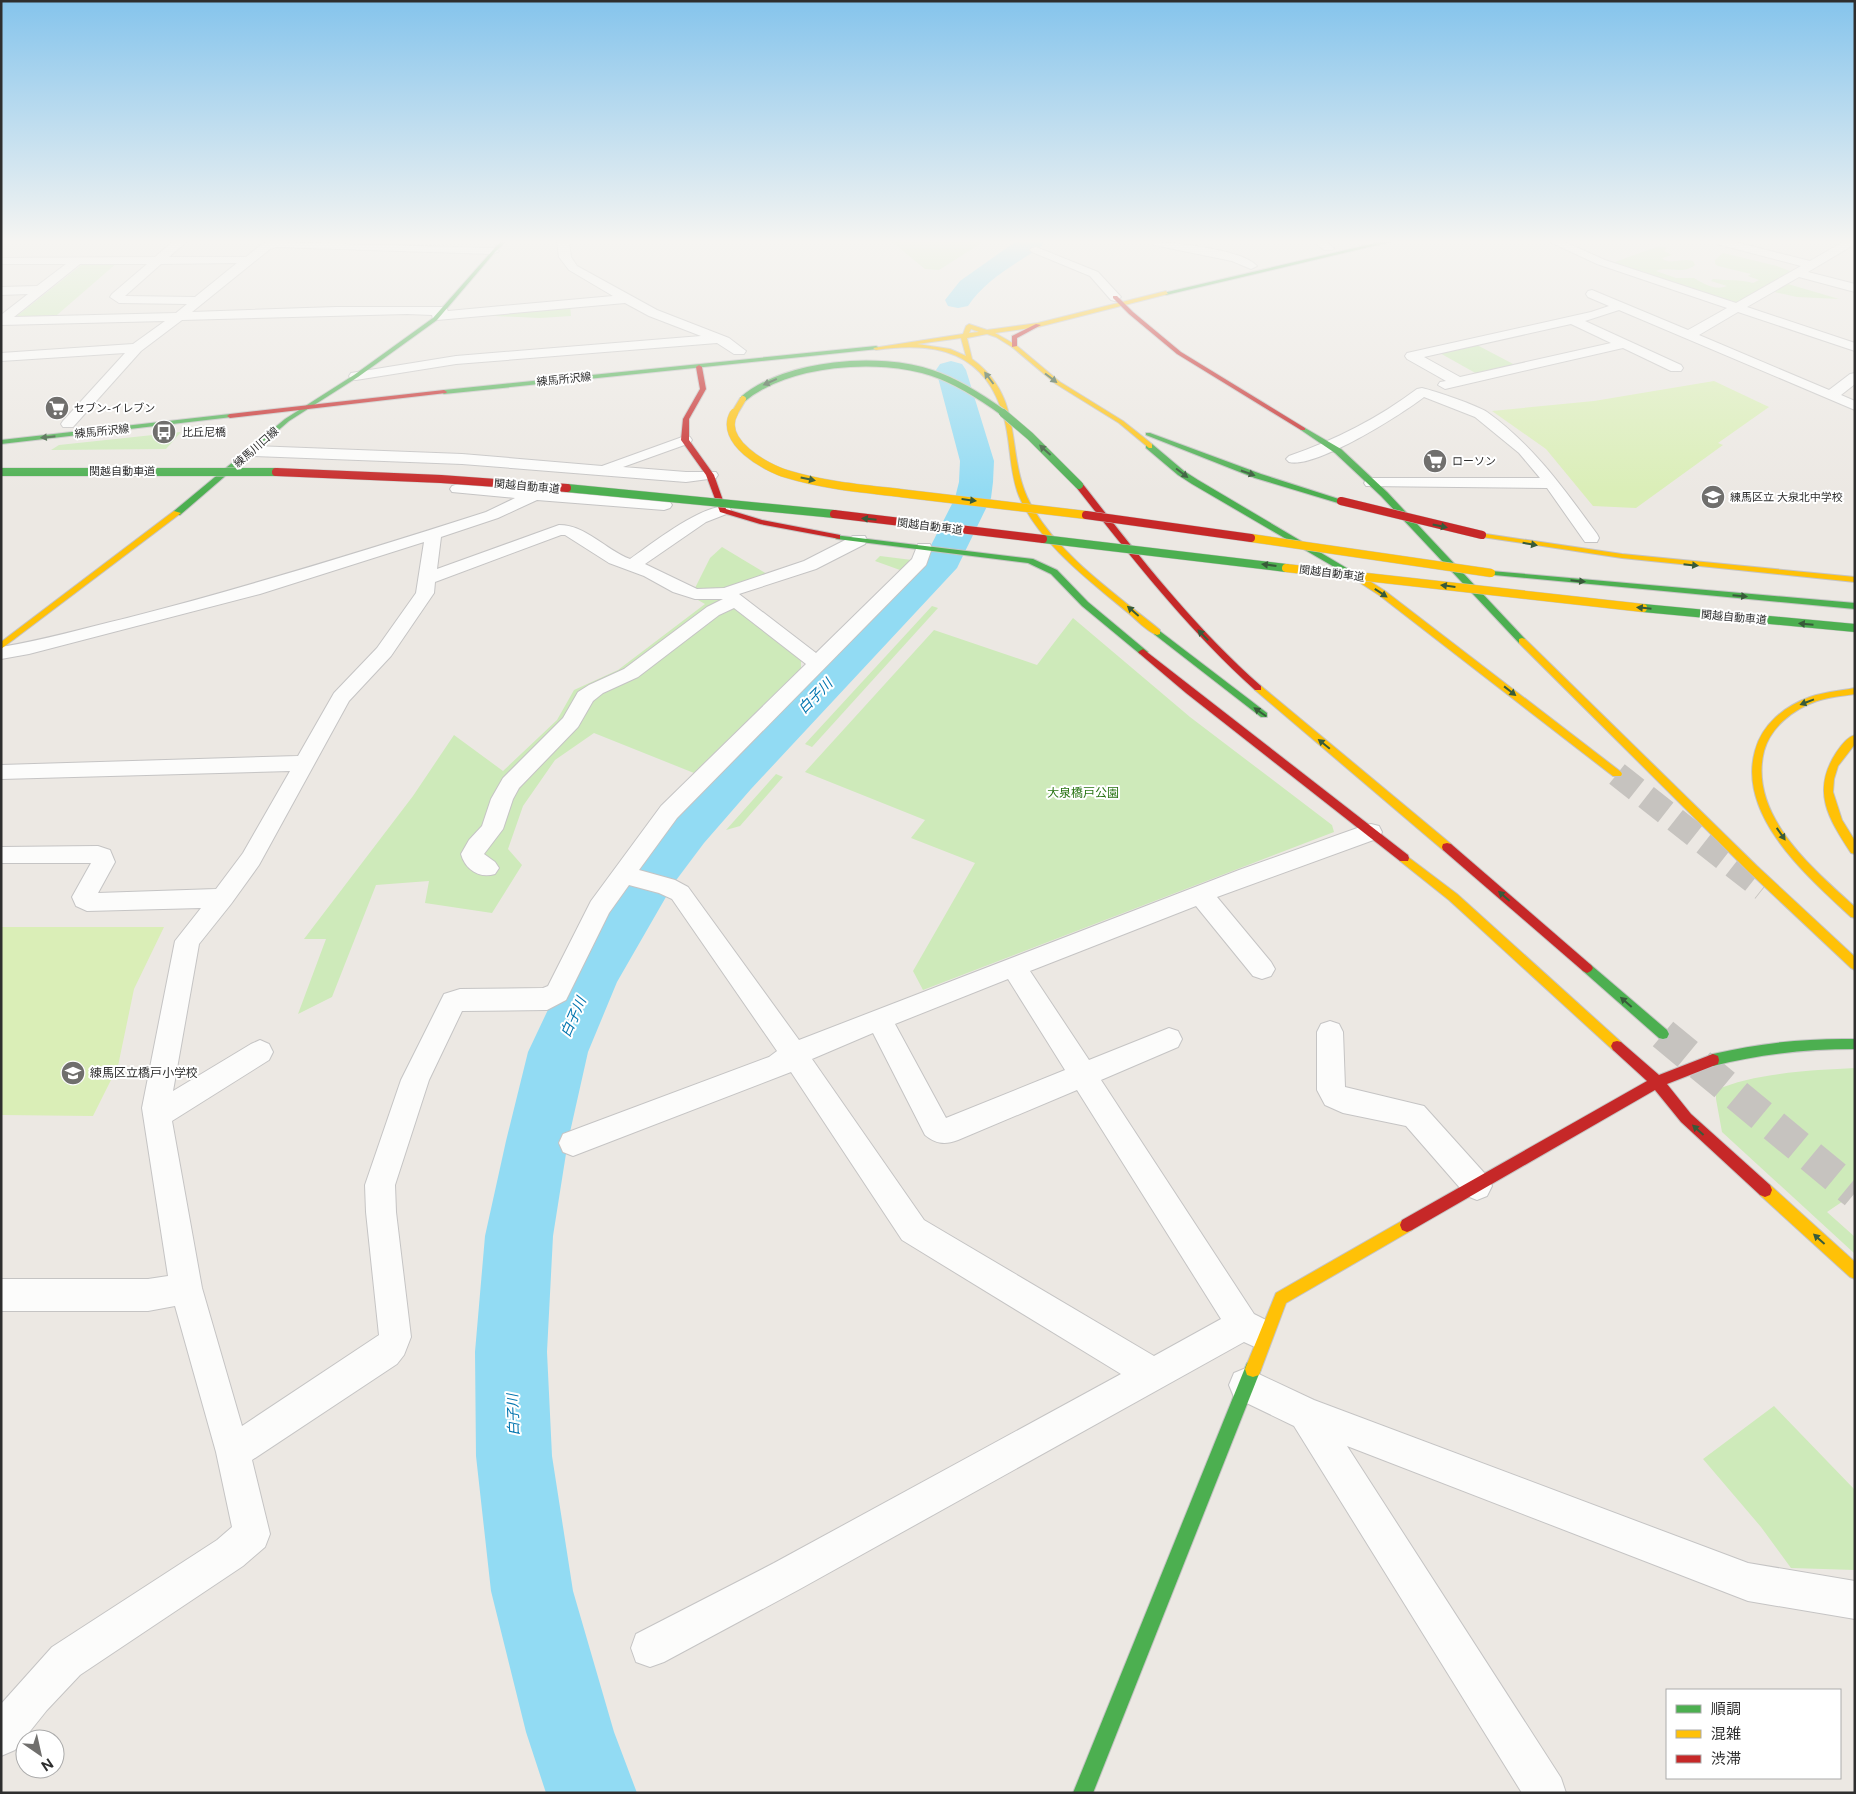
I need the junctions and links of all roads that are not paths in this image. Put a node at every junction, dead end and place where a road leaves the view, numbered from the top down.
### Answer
1 (167, 326) edge
2 (423, 326) edge
3 (687, 326) edge
4 (969, 326) junction
5 (1029, 326) edge
6 (1035, 326) edge
7 (1148, 326) edge
8 (1547, 326) edge
9 (1584, 326) edge
10 (1664, 326) edge
11 (1707, 326) edge
12 (1792, 326) edge
13 (990, 333) junction
14 (1688, 336) junction
15 (963, 337) junction
16 (716, 338) junction
17 (1624, 344) junction
18 (905, 345) junction
19 (1014, 346) junction
20 (1855, 347) edge
21 (136, 348) junction
22 (739, 351) junction
23 (1, 358) edge
24 (970, 358) junction
25 (699, 367) junction
26 (1676, 368) dead end
27 (356, 376) junction
28 (1855, 377) edge
29 (1460, 382) junction
30 (1422, 392) junction
31 (1830, 396) junction
32 (321, 398) junction
33 (1855, 406) edge
34 (305, 408) junction
35 (1121, 422) junction
36 (68, 424) junction
37 (1, 431) edge
38 (685, 440) junction
39 (1, 442) edge
40 (1332, 446) junction
41 (252, 451) junction
42 (225, 458) dead end
43 (1294, 459) dead end
44 (602, 469) junction
45 (1, 472) edge
46 (710, 474) junction
47 (1, 480) edge
48 (218, 480) junction
49 (1372, 483) junction
50 (1552, 484) junction
51 (732, 488) dead end
52 (536, 495) junction
53 (723, 510) junction
54 (1022, 519) dead end
55 (433, 534) junction
56 (1591, 538) dead end
57 (858, 540) junction
58 (928, 548) junction
59 (631, 566) junction
60 (1494, 573) junction
61 (427, 579) junction
62 (1855, 580) edge
63 (731, 597) junction
64 (1855, 606) edge
65 (1855, 628) edge
66 (1, 646) edge
67 (1, 652) edge
68 (818, 664) junction
69 (1855, 691) edge
70 (1270, 719) dead end
71 (1855, 738) edge
72 (1310, 747) dead end
73 (302, 764) junction
74 (1, 772) edge
75 (1617, 774) tunnel mouth
76 (1429, 831) junction
77 (1371, 832) junction
78 (1855, 850) edge
79 (1, 855) edge
80 (487, 868) dead end
81 (626, 875) junction
82 (1201, 894) junction
83 (223, 898) junction
84 (1855, 914) edge
85 (1855, 965) edge
86 (1014, 967) junction
87 (1262, 969) dead end
88 (879, 1019) junction
89 (1330, 1032) dead end
90 (1663, 1034) tunnel mouth
91 (1169, 1039) dead end
92 (1855, 1044) edge
93 (260, 1052) dead end
94 (794, 1054) junction
95 (1083, 1075) junction
96 (1657, 1082) junction
97 (158, 1115) junction
98 (573, 1143) dead end
99 (1477, 1186) junction
100 (1855, 1272) edge
101 (186, 1288) junction
102 (1, 1295) edge
103 (1254, 1331) junction
104 (1154, 1375) junction
105 (1246, 1385) junction
106 (1306, 1414) junction
107 (233, 1452) junction
108 (1855, 1600) edge
109 (650, 1648) dead end
110 (1, 1736) edge
111 (1083, 1793) edge
112 (1546, 1793) edge

1 - 21 street
2 - 27 main road, 練馬川口線
3 - 16 street
4 - 13 main road
4 - 15 main road
4 - 22 main road, 練馬所沢線
5 - 13 main road, 練馬所沢線
6 - 19 main road
7 - 40 main road
8 - 29 street
9 - 17 street
10 - 14 street
11 - 14 street
12 - 20 street
13 - 15 main road, 練馬所沢線
13 - 19 main road
14 - 31 street
15 - 18 main road, 練馬所沢線
15 - 24 main road
16 - 22 street
16 - 27 street
17 - 26 street
17 - 29 street
18 - 24 main road
18 - 25 main road, 練馬所沢線
19 -> 35 main road
21 - 23 street
21 - 36 street
22 - 32 main road, 練馬所沢線
70 -> 24 main road
25 - 34 main road, 練馬所沢線
25 - 38 main road
27 - 32 main road, 練馬川口線
28 - 31 street
29 - 30 street
30 - 40 street
30 - 50 street
31 - 33 street
32 - 34 main road, 練馬川口線
32 - 36 main road, 練馬所沢線
34 -> 39 main road, 練馬所沢線
34 - 41 main road, 練馬川口線
35 -> 62 main road, bridge
35 -> 75 main road
36 - 37 main road, 練馬所沢線
38 - 44 street
38 - 46 main road
40 - 43 street
40 - 49 main road
41 - 44 street
41 - 48 main road, 練馬川口線
42 - 51 main road, 関越自動車道
44 - 46 street
44 - 52 street
65 -> 45 main road, 関越自動車道, bridge
46 - 53 main road
47 - 48 street
48 - 52 street
48 - 66 main road, 練馬川口線
49 - 50 street
49 - 85 main road
50 - 56 street
52 - 53 street
52 - 55 street
53 - 57 main road
53 - 59 street
54 - 60 main road, 関越自動車道, bridge
55 - 61 street
55 - 67 street
57 - 58 main road
57 - 63 street
58 - 68 street
58 - 77 main road
59 - 61 street
59 - 63 street
60 -> 64 main road, 関越自動車道
76 -> 60 main road, bridge
61 - 73 street
63 - 68 street
63 - 80 street
68 - 81 street
69 -> 84 main road
71 - 78 main road
72 - 76 main road
73 - 74 street
73 - 83 street
90 -> 76 main road
77 - 82 street
77 - 96 main road
79 - 83 street
81 - 94 street
81 - 107 street
82 - 86 street
82 - 87 street
83 - 97 street
86 - 88 street
86 - 95 street
88 - 94 street
88 - 95 street
89 - 99 street
91 - 95 street
92 - 96 main road
93 - 97 street
94 - 98 street
94 - 104 street
95 - 103 street
96 - 99 main road
100 -> 96 main road
97 - 101 street
99 - 103 main road
101 - 102 street
101 - 107 street
103 - 104 street
103 - 105 main road
104 - 109 street
105 - 106 street
105 - 111 main road
106 - 108 street
106 - 112 street
107 - 110 street

